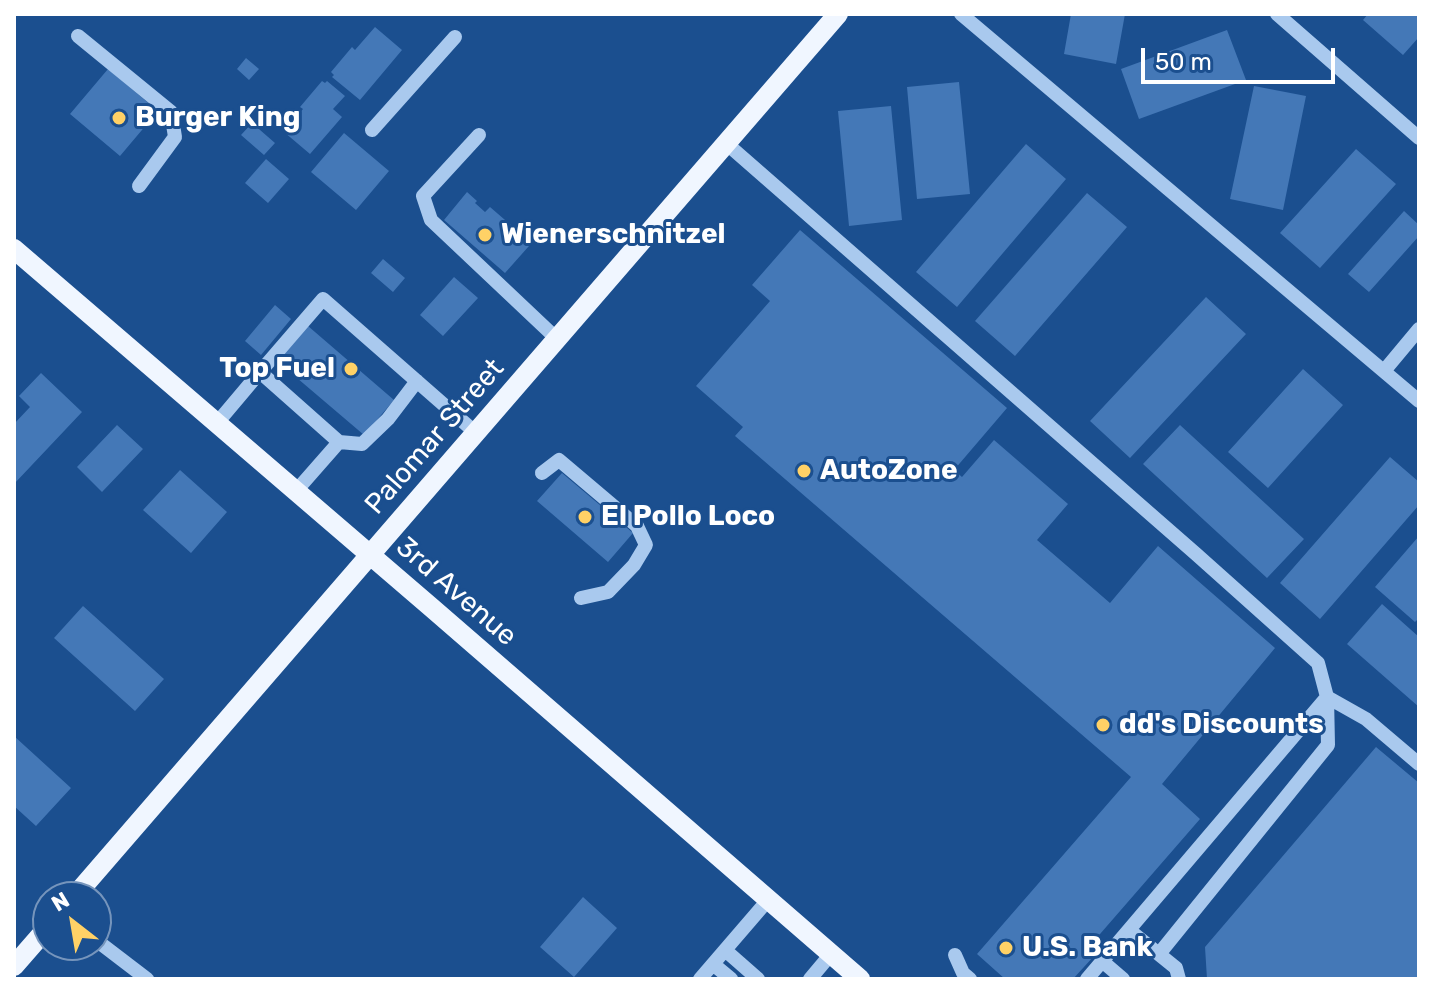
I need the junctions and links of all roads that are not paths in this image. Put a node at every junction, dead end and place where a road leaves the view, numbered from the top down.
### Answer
1 (838, 14) edge
2 (961, 14) edge
3 (1277, 14) edge
4 (78, 36) dead end
5 (455, 37) dead end
6 (372, 130) dead end
7 (479, 135) dead end
8 (1419, 138) edge
9 (727, 144) junction
10 (139, 186) dead end
11 (16, 253) edge
12 (1419, 329) edge
13 (557, 339) junction
14 (1384, 371) junction
15 (260, 372) junction
16 (417, 381) junction
17 (1419, 401) edge
18 (217, 423) junction
19 (476, 433) junction
20 (339, 442) junction
21 (542, 473) dead end
22 (296, 491) junction
23 (370, 554) junction
24 (581, 598) dead end
25 (1327, 697) junction
26 (1419, 764) edge
27 (88, 881) edge
28 (768, 900) junction
29 (1129, 930) junction
30 (32, 945) edge
31 (725, 950) junction
32 (112, 952) edge
33 (831, 954) junction
34 (1159, 954) junction
35 (955, 955) dead end
36 (1102, 961) junction
37 (713, 964) junction
38 (14, 966) edge
39 (147, 979) edge
40 (700, 979) edge
41 (731, 979) edge
42 (758, 979) edge
43 (810, 979) edge
44 (860, 979) edge
45 (970, 979) edge
46 (1087, 979) edge
47 (1123, 979) edge
48 (1179, 979) edge

1 - 9 main road, Palomar Street
2 - 14 lane
3 - 8 lane
4 - 10 lane
5 - 6 lane
7 - 13 lane
9 - 13 main road, Palomar Street
9 - 25 lane
11 - 18 main road, 3rd Avenue
12 - 14 lane
13 - 19 main road, Palomar Street
14 - 17 lane
15 - 16 lane
15 - 18 lane
15 - 20 lane
16 - 19 lane
16 - 20 lane
18 - 22 main road, 3rd Avenue
19 - 23 main road, Palomar Street
20 - 22 lane
21 - 24 lane
22 - 23 main road, 3rd Avenue
23 - 27 main road, Palomar Street
23 - 28 main road, 3rd Avenue
25 - 26 lane
25 - 29 lane
25 - 34 lane
28 - 31 lane
28 - 33 main road, 3rd Avenue
29 - 34 lane
29 - 36 lane
30 - 38 main road
31 - 37 lane
31 - 42 lane
32 - 39 lane
33 - 43 lane
33 - 44 main road, 3rd Avenue
34 - 48 lane
35 - 45 lane
36 - 46 lane
36 - 47 lane
37 - 40 lane
37 - 41 lane

